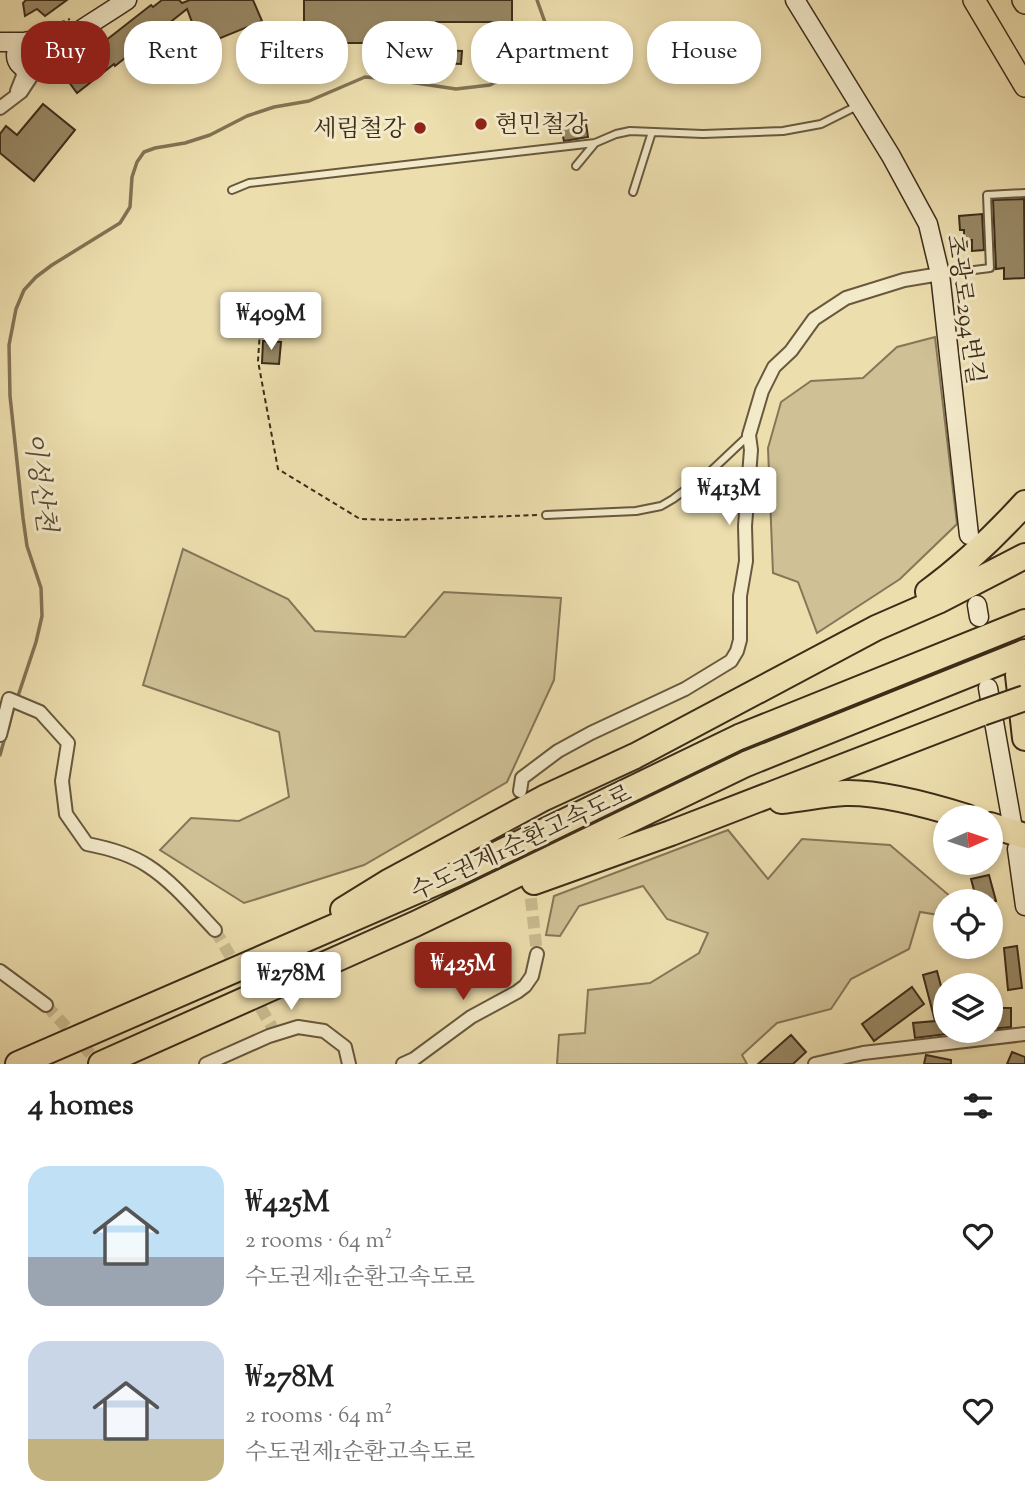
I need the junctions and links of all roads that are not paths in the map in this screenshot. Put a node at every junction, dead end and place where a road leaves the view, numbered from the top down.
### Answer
1 (127, 0) edge
2 (794, 0) edge
3 (974, 0) edge
4 (98, 17) junction
5 (88, 21) edge
6 (92, 21) edge
7 (21, 40) edge
8 (0, 44) edge
9 (21, 58) edge
10 (25, 84) edge
11 (1025, 86) edge
12 (859, 105) junction
13 (0, 108) edge
14 (652, 132) junction
15 (595, 143) junction
16 (576, 166) dead end
17 (232, 190) dead end
18 (633, 191) dead end
19 (1025, 193) edge
20 (940, 274) junction
21 (749, 435) junction
22 (1025, 503) edge
23 (546, 515) road end
24 (969, 535) dead end
25 (1025, 556) edge
26 (1025, 622) edge
27 (876, 628) junction
28 (1023, 675) edge
29 (988, 688) dead end
30 (0, 735) edge
31 (1025, 738) edge
32 (520, 791) dead end
33 (742, 806) junction
34 (933, 807) edge
35 (1011, 833) edge
36 (1025, 906) edge
37 (415, 925) junction
38 (215, 930) tunnel mouth
39 (537, 954) tunnel mouth
40 (262, 960) junction
41 (0, 971) edge
42 (46, 1005) tunnel mouth
43 (1025, 1034) edge
44 (18, 1064) edge
45 (101, 1064) edge
46 (206, 1064) edge
47 (349, 1064) edge
48 (403, 1064) edge
49 (815, 1064) edge

1 - 4 street
2 - 12 street, 초광로294번길
3 - 11 main road
4 - 5 street
4 - 6 street
7 - 8 street
8 - 9 street
10 - 13 street
12 - 14 lane
12 - 20 street, 초광로294번길
14 - 15 lane
14 - 18 lane
15 - 16 lane
15 - 17 lane
19 - 20 lane
20 - 21 street
20 - 24 street, 초광로294번길
21 - 23 lane
21 - 32 street
22 - 27 highway
25 - 27 highway
26 - 40 highway, 수도권제1순환고속도로
27 - 40 highway
28 - 31 highway
28 - 33 highway, bridge
28 - 37 highway, 수도권제1순환고속도로
29 - 35 street
30 - 38 street
33 - 34 highway
33 - 37 highway
35 - 36 street
37 - 45 highway, 수도권제1순환고속도로
39 - 48 street
40 - 44 highway, 수도권제1순환고속도로
41 - 42 street
43 - 49 street
46 - 47 street

